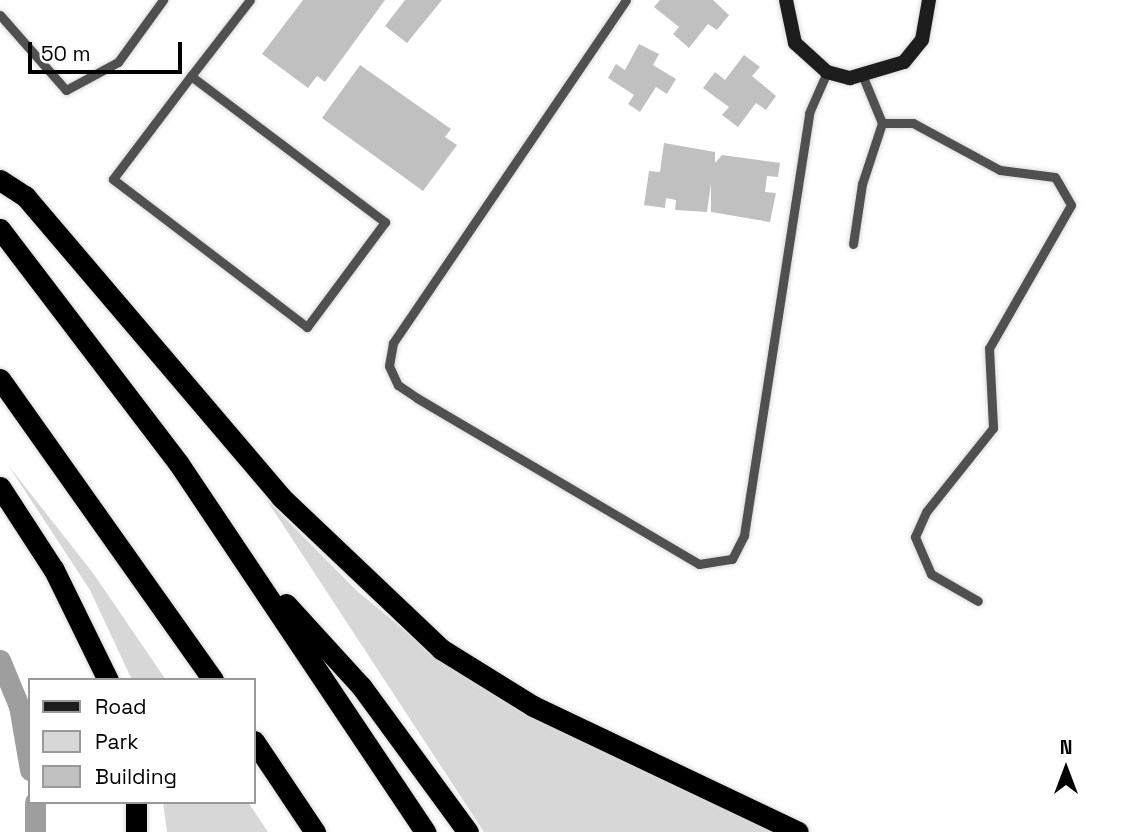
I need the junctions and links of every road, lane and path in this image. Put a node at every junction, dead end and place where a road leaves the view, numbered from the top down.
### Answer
1 (163, 0) edge
2 (250, 0) edge
3 (626, 0) edge
4 (786, 0) edge
5 (929, 0) edge
6 (0, 15) edge
7 (827, 72) junction
8 (191, 76) junction
9 (863, 77) junction
10 (882, 123) junction
11 (0, 180) edge
12 (0, 229) edge
13 (853, 244) dead end
14 (0, 379) edge
15 (0, 487) edge
16 (239, 554) junction
17 (978, 601) dead end
18 (107, 678) edge
19 (212, 678) edge
20 (256, 744) edge
21 (136, 804) edge
22 (136, 832) edge
23 (315, 832) edge
24 (425, 832) edge
25 (468, 832) edge
26 (798, 832) edge

1 - 6 lane
2 - 8 lane
3 - 7 lane
4 - 7 street
5 - 9 street
7 - 9 street
8 - 8 lane
9 - 10 lane
10 - 13 lane
10 - 17 lane
11 - 26 highway
12 - 16 highway
14 - 19 highway
15 - 18 highway
16 - 24 highway
16 - 25 highway
20 - 23 highway
21 - 22 highway

